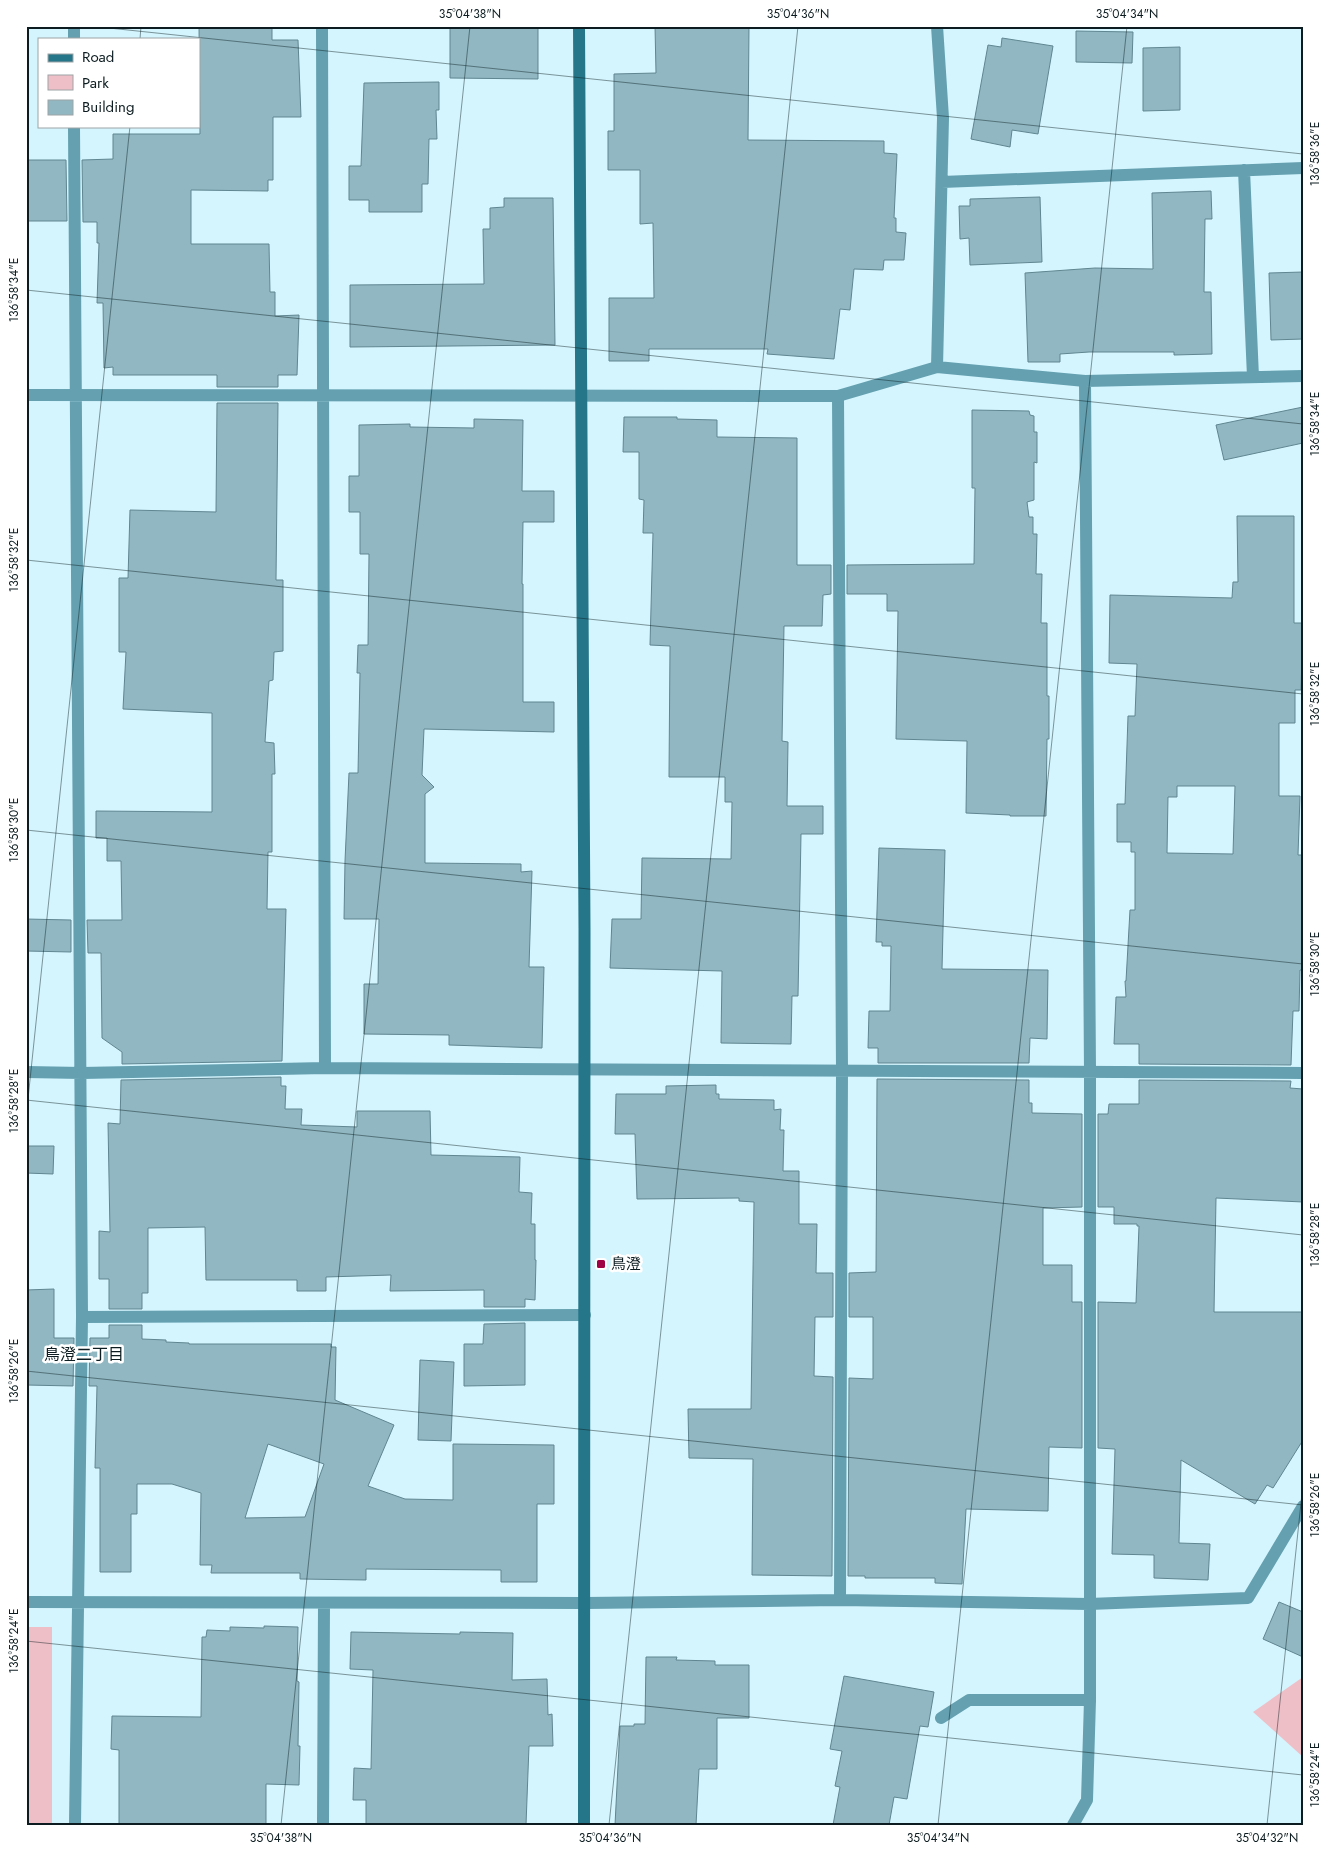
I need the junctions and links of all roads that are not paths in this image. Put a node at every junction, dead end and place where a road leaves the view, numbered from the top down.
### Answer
1 (322, 26) edge
2 (579, 26) edge
3 (938, 26) edge
4 (74, 128) edge
5 (1303, 168) edge
6 (1244, 170) junction
7 (942, 182) junction
8 (937, 367) junction
9 (1303, 376) edge
10 (1253, 377) junction
11 (1085, 381) junction
12 (26, 395) edge
13 (76, 395) junction
14 (324, 396) junction
15 (583, 396) junction
16 (838, 396) junction
17 (326, 1068) junction
18 (585, 1070) junction
19 (842, 1070) junction
20 (1090, 1071) junction
21 (26, 1072) edge
22 (82, 1073) junction
23 (1303, 1073) edge
24 (585, 1315) junction
25 (82, 1317) junction
26 (1303, 1506) edge
27 (840, 1600) junction
28 (26, 1602) edge
29 (585, 1602) junction
30 (77, 1603) junction
31 (324, 1603) junction
32 (1089, 1604) junction
33 (1090, 1700) junction
34 (940, 1718) dead end
35 (75, 1825) edge
36 (323, 1825) edge
37 (584, 1825) edge
38 (1072, 1825) edge

1 - 14 street
2 - 15 street
3 - 7 street
4 - 13 street
5 - 6 street
6 - 7 street
6 - 10 street
7 - 8 street
8 - 11 street
8 - 16 street
9 - 10 street
10 - 11 street
11 - 20 street
12 - 13 street
13 - 14 street
13 - 22 street
14 - 15 street
14 - 17 street
15 - 16 street
15 - 18 street
16 - 19 street
17 - 18 street
17 - 22 street
18 - 19 street
18 - 24 street
19 - 20 street
19 - 27 street
20 - 23 street
20 - 32 street
21 - 22 street
22 - 25 street
24 - 25 street
24 - 29 street
25 - 30 street
26 - 32 street
27 - 29 street
27 - 32 street
28 - 30 street
29 - 31 street
29 - 37 street
30 - 31 street
30 - 35 street
31 - 36 street
32 - 33 street
33 - 34 street
33 - 38 street

